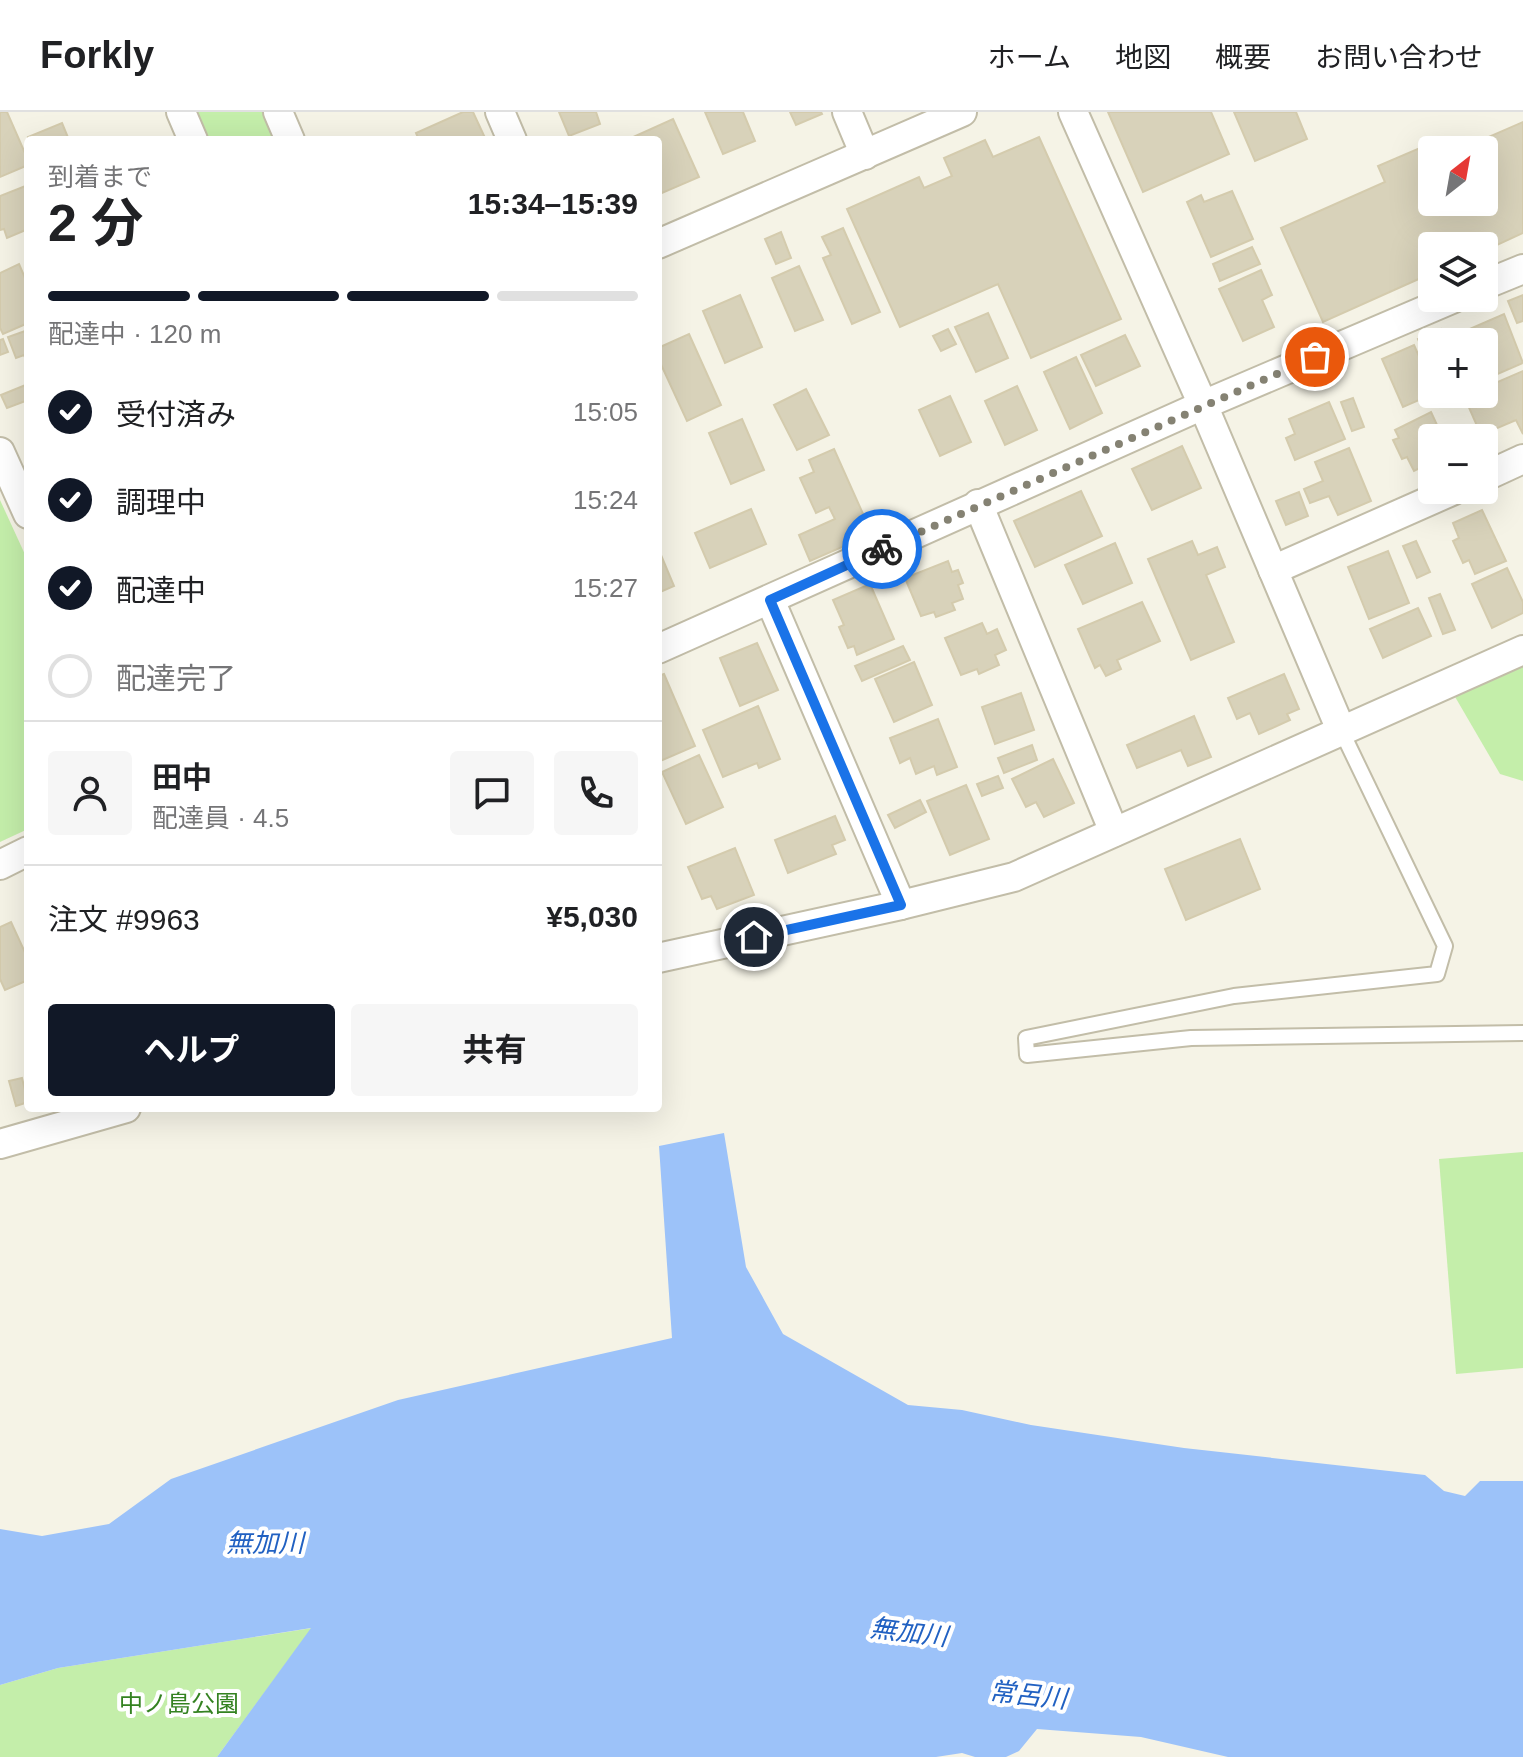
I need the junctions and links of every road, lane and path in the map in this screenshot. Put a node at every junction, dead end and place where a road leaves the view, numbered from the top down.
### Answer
1 (181, 112) edge
2 (278, 112) edge
3 (500, 112) edge
4 (847, 112) edge
5 (962, 112) edge
6 (1073, 112) edge
7 (191, 136) edge
8 (288, 136) edge
9 (510, 136) edge
10 (865, 155) junction
11 (662, 242) edge
12 (1523, 269) edge
13 (1498, 279) edge
14 (1421, 312) edge
15 (1203, 405) junction
16 (0, 452) edge
17 (1523, 459) edge
18 (1498, 471) edge
19 (978, 504) junction
20 (1422, 504) edge
21 (24, 505) edge
22 (1273, 570) junction
23 (770, 600) junction
24 (662, 647) edge
25 (1523, 650) edge
26 (1341, 730) junction
27 (1114, 832) junction
28 (24, 853) edge
29 (0, 865) edge
30 (901, 905) junction
31 (662, 957) edge
32 (1523, 1033) edge
33 (112, 1112) edge
34 (0, 1144) edge

1 - 7 street
2 - 8 street
3 - 9 street
4 - 10 street
5 - 10 street
6 - 15 street
10 - 11 street
12 - 13 street
14 - 15 street
15 - 19 street
15 - 22 street
16 - 21 street
17 - 18 street
19 - 23 street
19 - 27 street
20 - 22 street
22 - 26 street
23 - 24 street
23 - 30 street
25 - 26 street
26 - 27 street
26 - 32 lane
27 - 30 street
28 - 29 street
30 - 31 street
33 - 34 street

